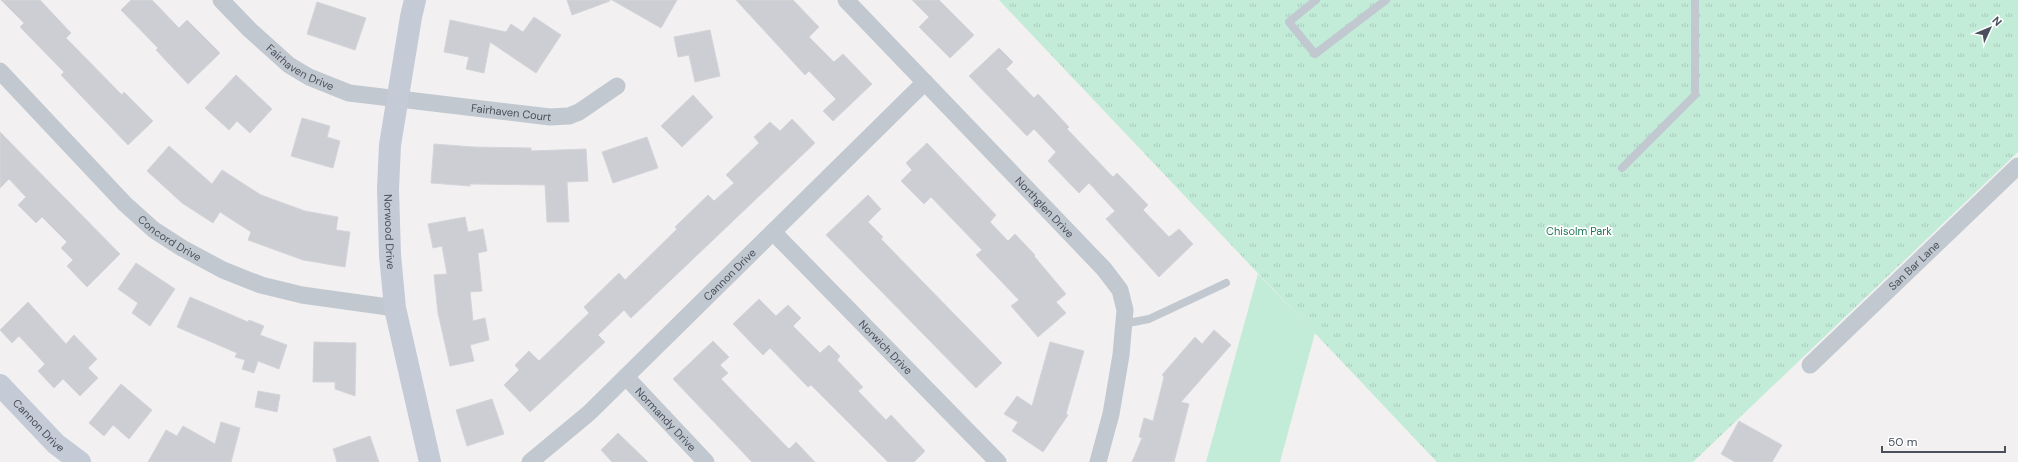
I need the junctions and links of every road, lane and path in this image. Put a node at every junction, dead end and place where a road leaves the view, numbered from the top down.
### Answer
1 (221, 0) edge
2 (415, 0) edge
3 (846, 0) edge
4 (1316, 0) edge
5 (1386, 0) edge
6 (1693, 1) edge
7 (0, 71) edge
8 (925, 82) junction
9 (618, 86) dead end
10 (397, 98) junction
11 (2018, 166) edge
12 (1622, 168) dead end
13 (773, 232) junction
14 (1226, 283) dead end
15 (395, 308) junction
16 (1124, 324) junction
17 (1810, 365) dead end
18 (626, 376) junction
19 (0, 385) edge
20 (80, 462) edge
21 (430, 462) edge
22 (530, 462) edge
23 (706, 462) edge
24 (998, 462) edge
25 (1098, 462) edge

1 - 10 street, Fairhaven Drive
2 - 10 main road, Norwood Drive
3 - 8 street, Northglen Drive
4 - 5 lane
6 - 12 lane
7 - 15 street, Concord Drive
8 - 13 street, Cannon Drive
8 - 16 street, Northglen Drive
9 - 10 street, Fairhaven Court
10 - 15 main road, Norwood Drive
11 - 17 street, San Bar Lane
13 - 18 street, Cannon Drive
13 - 24 street, Norwich Drive
14 - 16 lane
15 - 21 main road, Norwood Drive
16 - 25 street, Northglen Drive
18 - 22 street, Cannon Drive
18 - 23 street, Normandy Drive
19 - 20 main road, Cannon Drive

